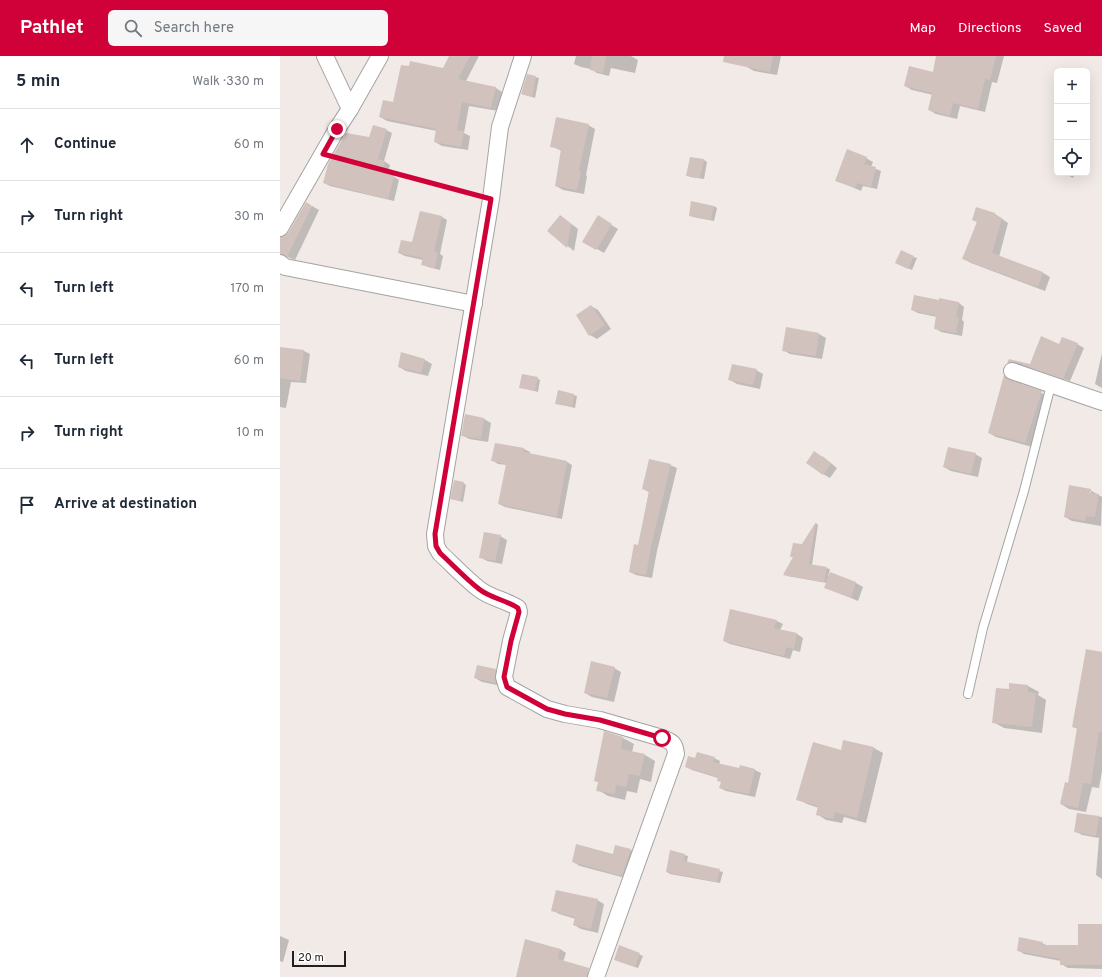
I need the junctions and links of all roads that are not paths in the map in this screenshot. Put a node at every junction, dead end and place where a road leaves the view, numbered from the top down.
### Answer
1 (325, 56) edge
2 (380, 56) edge
3 (523, 56) edge
4 (350, 109) junction
5 (280, 228) edge
6 (280, 264) edge
7 (474, 304) junction
8 (1012, 371) dead end
9 (1051, 385) junction
10 (1102, 402) edge
11 (968, 694) dead end
12 (596, 977) edge

1 - 4 street
2 - 4 street
3 - 7 street
4 - 5 street
6 - 7 street
7 - 12 street
8 - 9 street
9 - 10 street
9 - 11 lane

